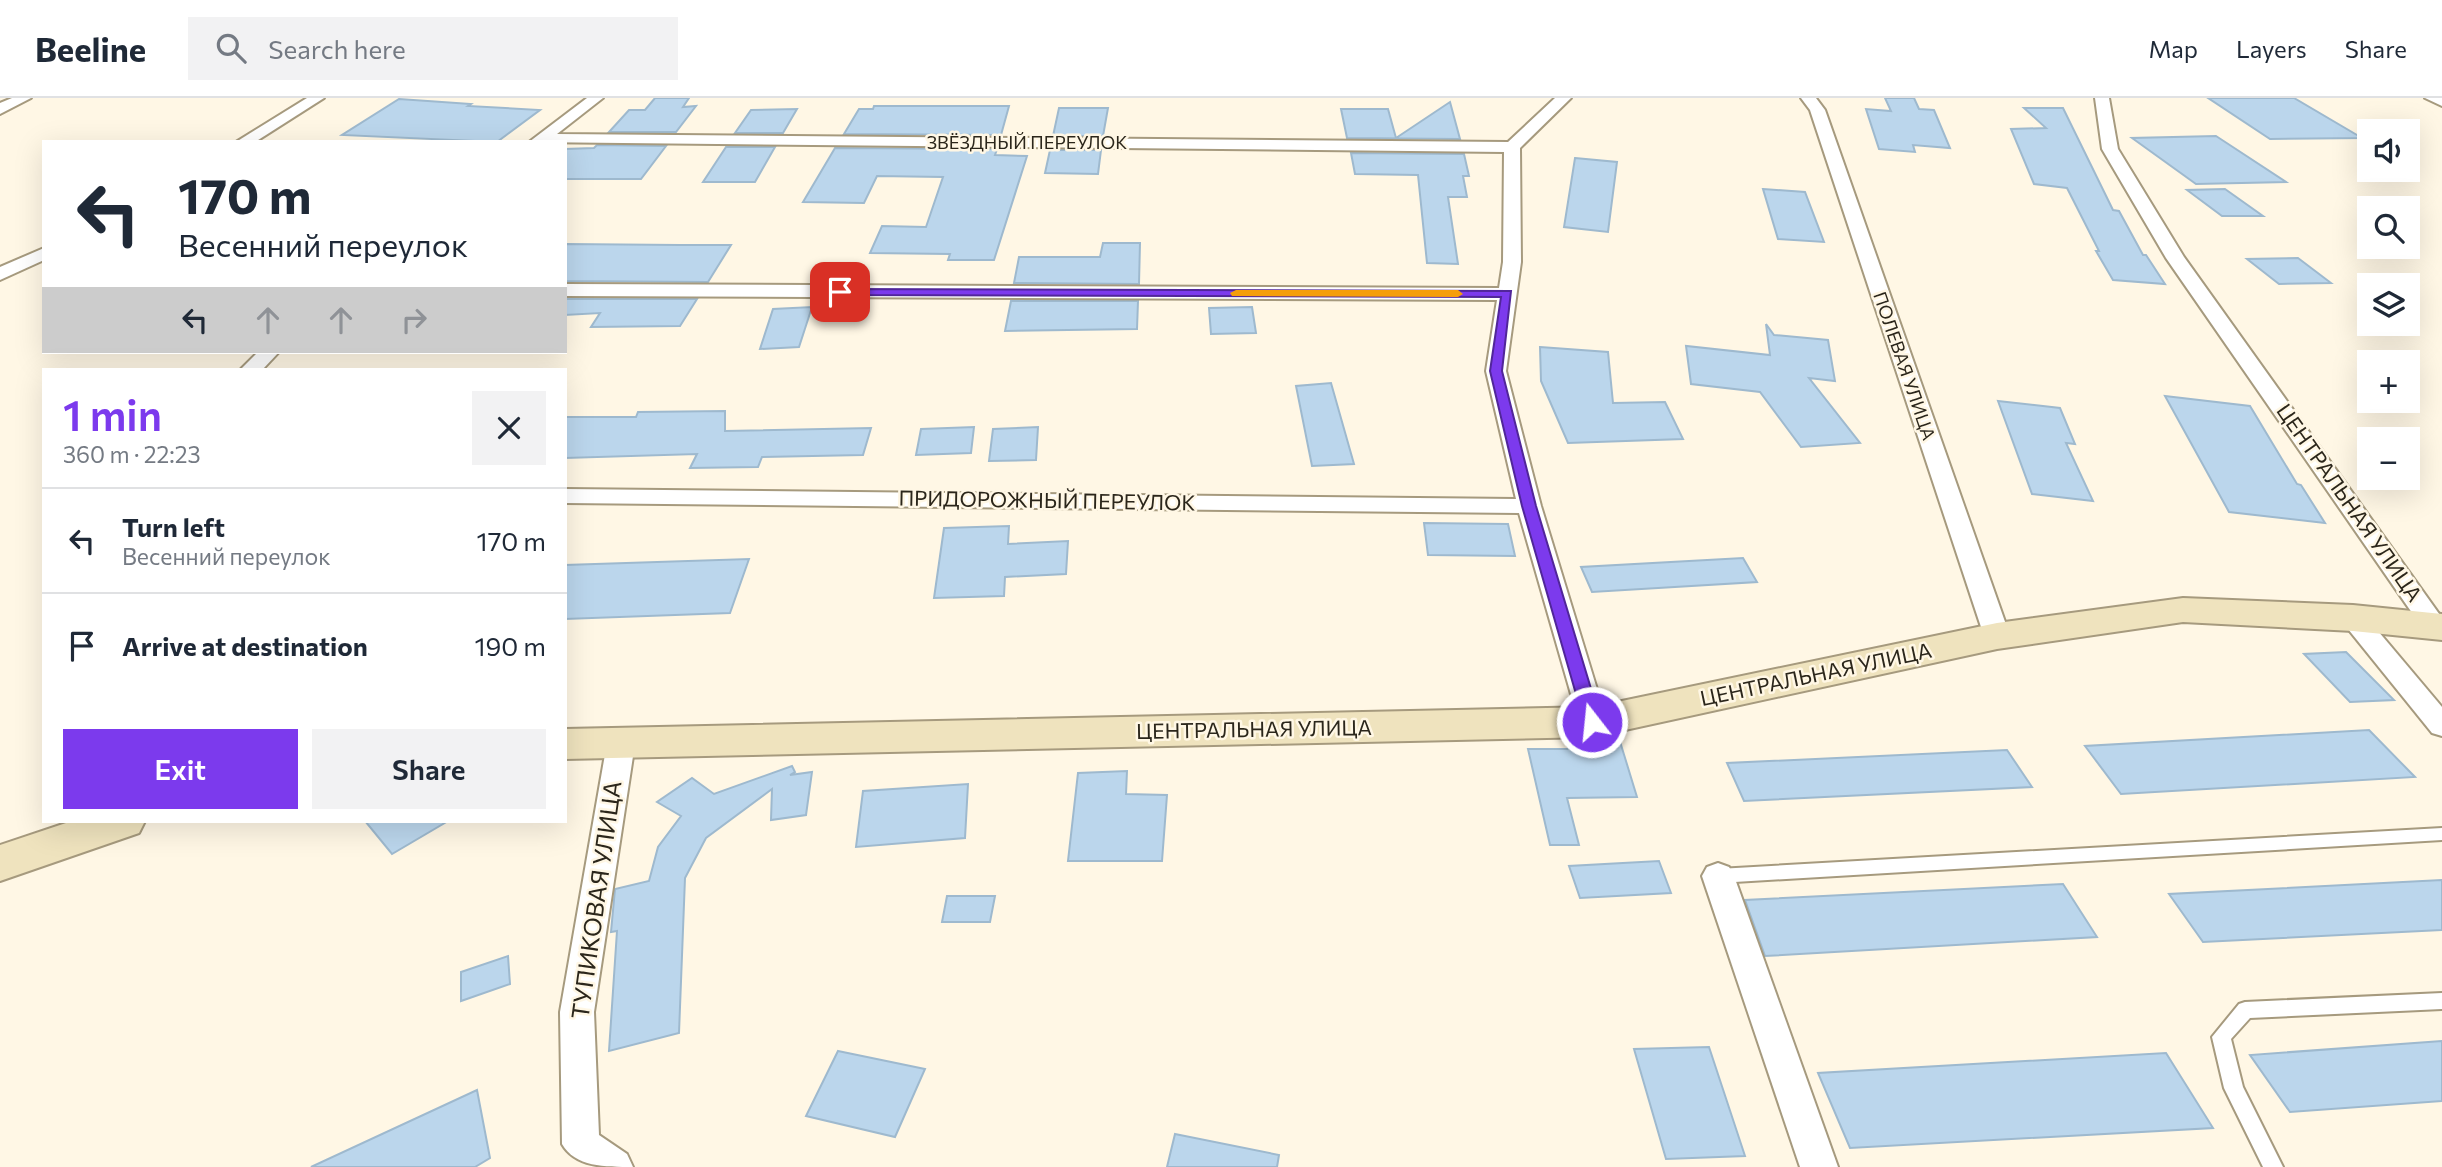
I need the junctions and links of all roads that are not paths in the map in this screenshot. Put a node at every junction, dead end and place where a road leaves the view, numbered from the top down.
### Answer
1 (24, 98) edge
2 (317, 98) edge
3 (596, 98) edge
4 (1564, 98) edge
5 (1808, 98) edge
6 (2102, 98) edge
7 (2432, 98) edge
8 (2442, 102) edge
9 (0, 108) edge
10 (247, 140) edge
11 (539, 140) edge
12 (567, 140) edge
13 (1512, 147) junction
14 (42, 254) edge
15 (0, 274) edge
16 (567, 290) edge
17 (1507, 294) junction
18 (267, 354) edge
19 (252, 368) edge
20 (567, 496) edge
21 (1529, 506) junction
22 (2353, 618) junction
23 (2439, 627) edge
24 (1997, 636) junction
25 (1592, 722) junction
26 (2442, 726) edge
27 (621, 743) junction
28 (567, 744) edge
29 (110, 823) edge
30 (72, 829) edge
31 (2442, 834) edge
32 (0, 863) edge
33 (1718, 876) joint
34 (2442, 1001) edge
35 (614, 1167) edge
36 (1819, 1167) edge
37 (2273, 1167) edge

1 - 9 street
2 - 10 street
3 - 11 street
4 - 13 street
5 - 24 street, ПОЛЕВАЯ УЛИЦА
6 - 23 street, ЦЕНТРАЛЬНАЯ УЛИЦА
7 - 8 street
12 - 13 street, ЗВЁЗДНЫЙ ПЕРЕУЛОК
13 - 17 street
14 - 15 street
16 - 17 street
17 - 21 street
18 - 19 street
20 - 21 street, ПРИДОРОЖНЫЙ ПЕРЕУЛОК
21 - 25 street
22 - 23 street, ЦЕНТРАЛЬНАЯ УЛИЦА
22 - 24 street, ЦЕНТРАЛЬНАЯ УЛИЦА
22 - 26 street
24 - 25 street, ЦЕНТРАЛЬНАЯ УЛИЦА
25 - 27 street, ЦЕНТРАЛЬНАЯ УЛИЦА
27 - 28 street, ЦЕНТРАЛЬНАЯ УЛИЦА
27 - 35 street, ТУПИКОВАЯ УЛИЦА
29 - 30 street
30 - 32 street
31 - 33 lane
33 - 36 street
34 - 37 lane

